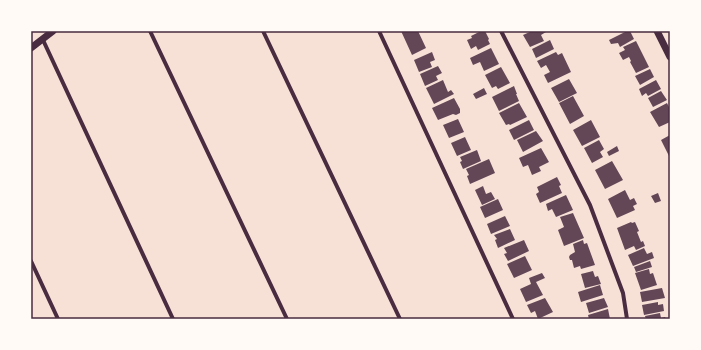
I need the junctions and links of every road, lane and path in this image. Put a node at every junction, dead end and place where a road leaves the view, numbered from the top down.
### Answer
1 (53, 31) edge
2 (150, 31) edge
3 (263, 31) edge
4 (379, 31) edge
5 (501, 31) edge
6 (657, 31) edge
7 (43, 40) junction
8 (31, 48) edge
9 (670, 57) edge
10 (31, 261) edge
11 (58, 319) edge
12 (174, 319) edge
13 (287, 319) edge
14 (400, 319) edge
15 (513, 319) edge
16 (626, 319) edge

1 - 7 street
2 - 13 street
3 - 14 street
4 - 15 street
5 - 16 street
6 - 9 street
7 - 8 street
7 - 12 street
10 - 11 street

